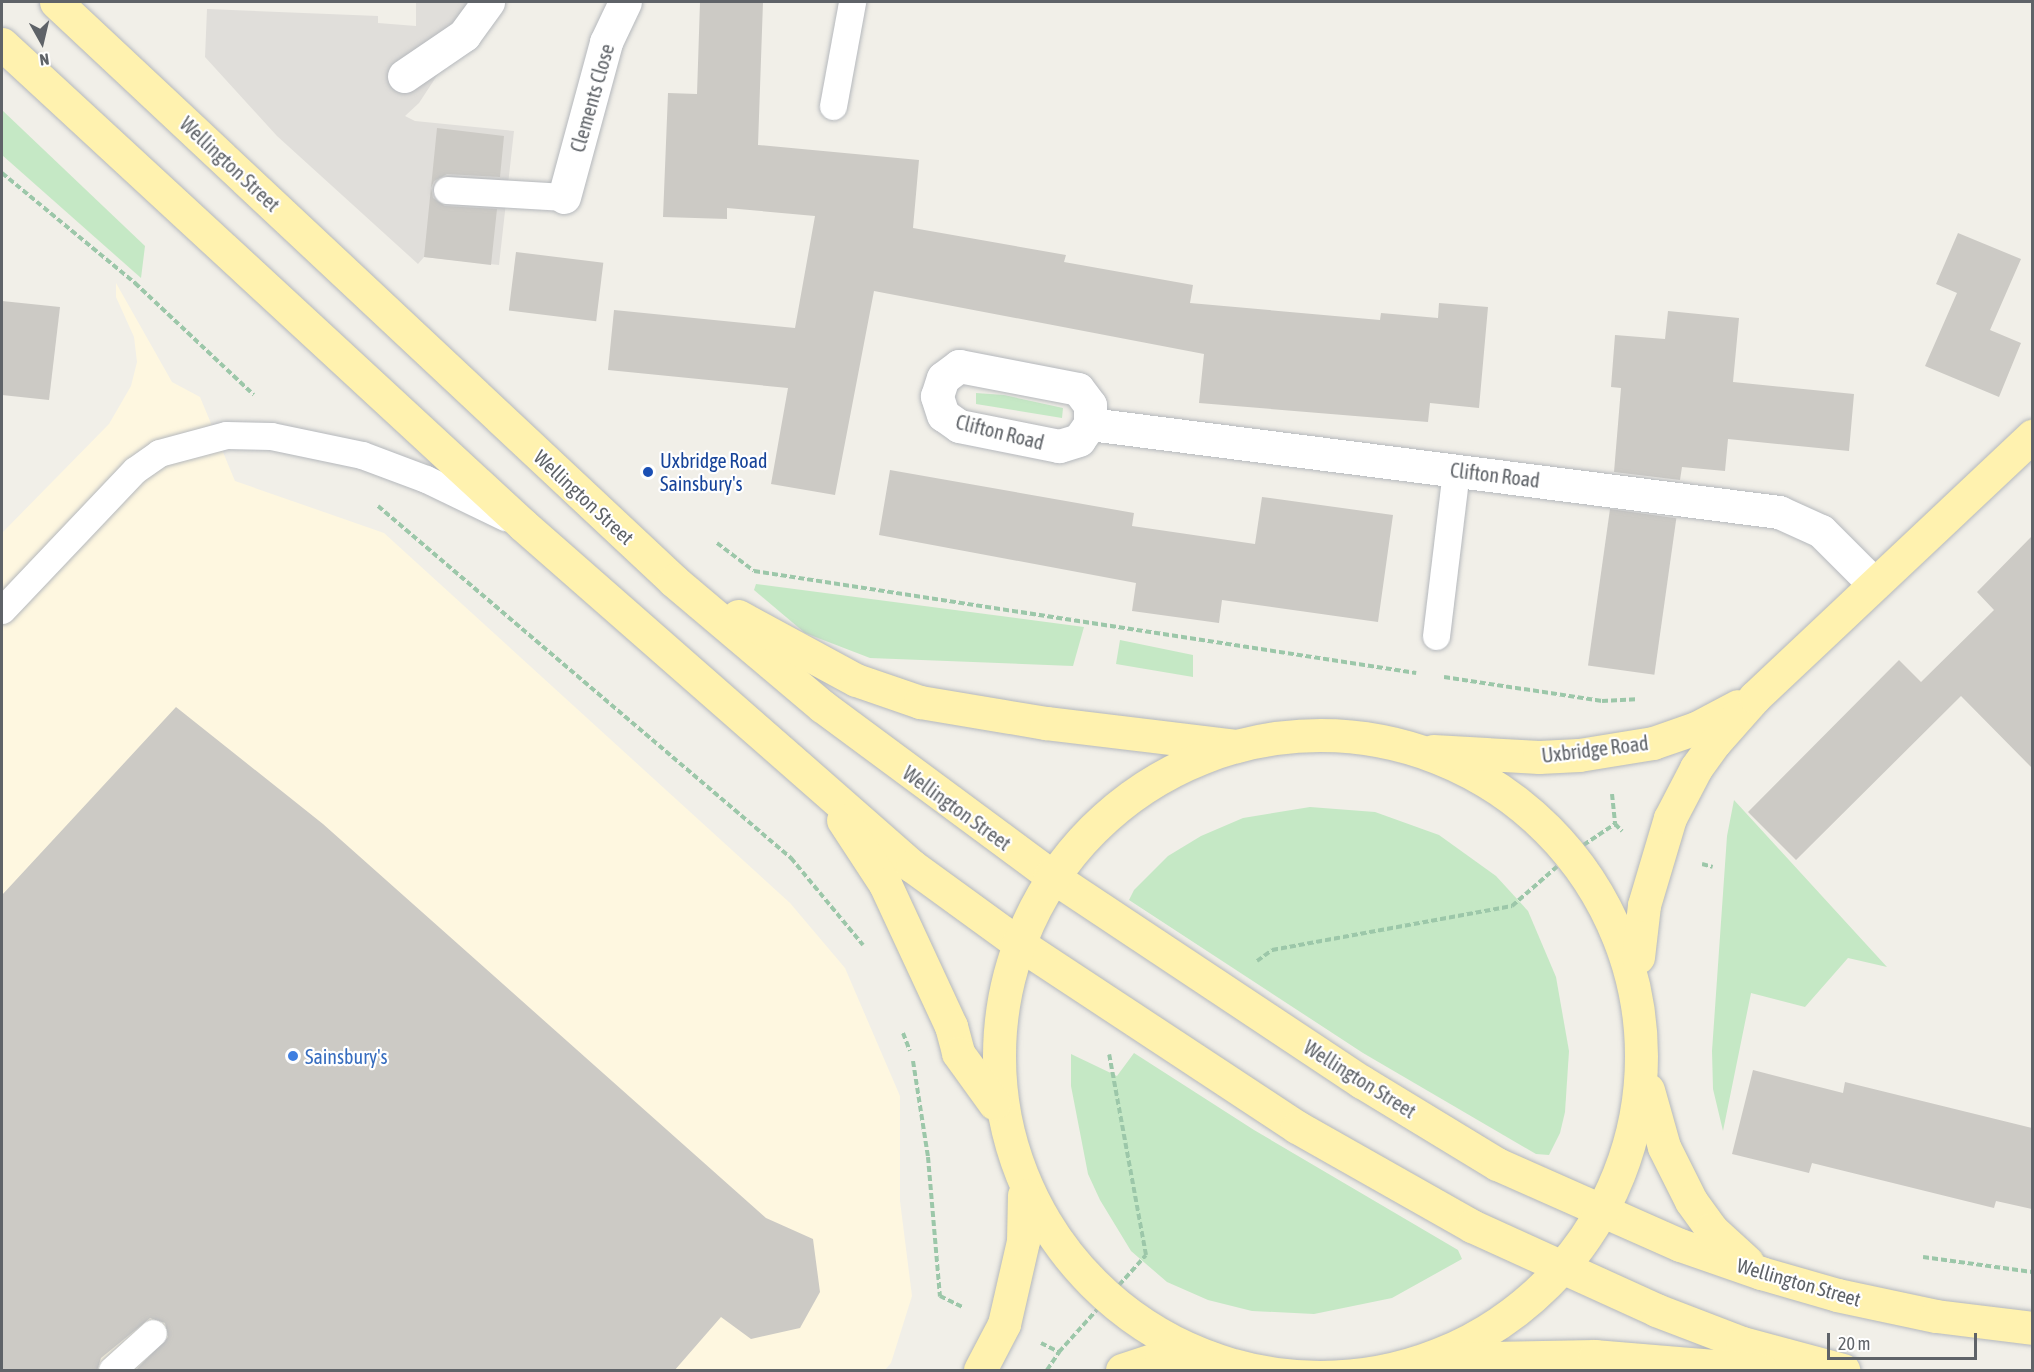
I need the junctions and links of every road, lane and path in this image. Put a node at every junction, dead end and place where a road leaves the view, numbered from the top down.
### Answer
1 (56, 2) edge
2 (488, 2) edge
3 (625, 2) edge
4 (852, 2) edge
5 (2, 44) edge
6 (405, 76) dead end
7 (832, 106) dead end
8 (2, 173) edge
9 (447, 190) dead end
10 (564, 197) joint
11 (264, 404) dead end
12 (1090, 424) dead end
13 (2032, 436) edge
14 (1456, 470) junction
15 (368, 501) dead end
16 (523, 525) junction
17 (717, 543) dead end
18 (674, 581) junction
19 (1874, 584) junction
20 (2, 610) edge
21 (1436, 636) dead end
22 (1428, 675) dead end
23 (1440, 676) dead end
24 (1755, 697) junction
25 (1648, 698) dead end
26 (1353, 746) junction
27 (1280, 748) junction
28 (1611, 785) dead end
29 (822, 787) junction
30 (1576, 850) junction
31 (1050, 875) junction
32 (1018, 943) junction
33 (869, 952) dead end
34 (1637, 962) junction
35 (1254, 963) dead end
36 (901, 1026) dead end
37 (1108, 1050) dead end
38 (1643, 1068) junction
39 (994, 1103) junction
40 (1024, 1194) junction
41 (1604, 1213) junction
42 (1923, 1257) dead end
43 (1564, 1269) junction
44 (2032, 1272) edge
45 (1761, 1273) junction
46 (940, 1296) dead end
47 (1104, 1302) junction
48 (2032, 1328) edge
49 (153, 1333) dead end
50 (1197, 1353) junction
51 (1390, 1359) junction
52 (112, 1371) edge
53 (980, 1371) edge
54 (1047, 1371) edge
55 (1122, 1371) edge
56 (1760, 1371) edge
57 (1843, 1371) edge

1 - 18 main road, Wellington Street
2 - 6 street
3 - 10 street, Clements Close
4 - 7 lane
5 - 16 main road
8 - 11 path
9 - 10 lane
12 - 14 street, Clifton Road
13 - 19 main road, Uxbridge Road
14 - 19 street, Clifton Road
14 - 21 lane
15 - 33 path
16 - 20 lane
16 - 29 main road
17 - 22 path
18 - 27 main road
18 - 31 main road, Wellington Street
19 - 24 main road, Uxbridge Road
23 - 25 path
24 - 26 main road, Uxbridge Road
24 - 34 main road, Uxbridge Road
26 - 27 main road
26 - 30 main road
27 - 31 main road
28 - 30 path
29 - 32 main road
29 - 39 main road
30 - 34 main road
30 - 35 path
31 - 32 main road
31 - 41 main road, Wellington Street
32 - 39 main road
32 - 43 main road
34 - 38 main road
36 - 46 path
37 - 47 path
38 - 41 main road
38 - 45 main road
39 - 40 main road
40 - 47 main road
40 - 53 main road
41 - 43 main road
41 - 45 main road, Wellington Street
42 - 44 path
43 - 51 main road
43 - 57 main road
45 - 48 main road, Wellington Street
47 - 50 main road
47 - 54 path
49 - 52 lane
50 - 51 main road
50 - 55 main road
51 - 56 main road

